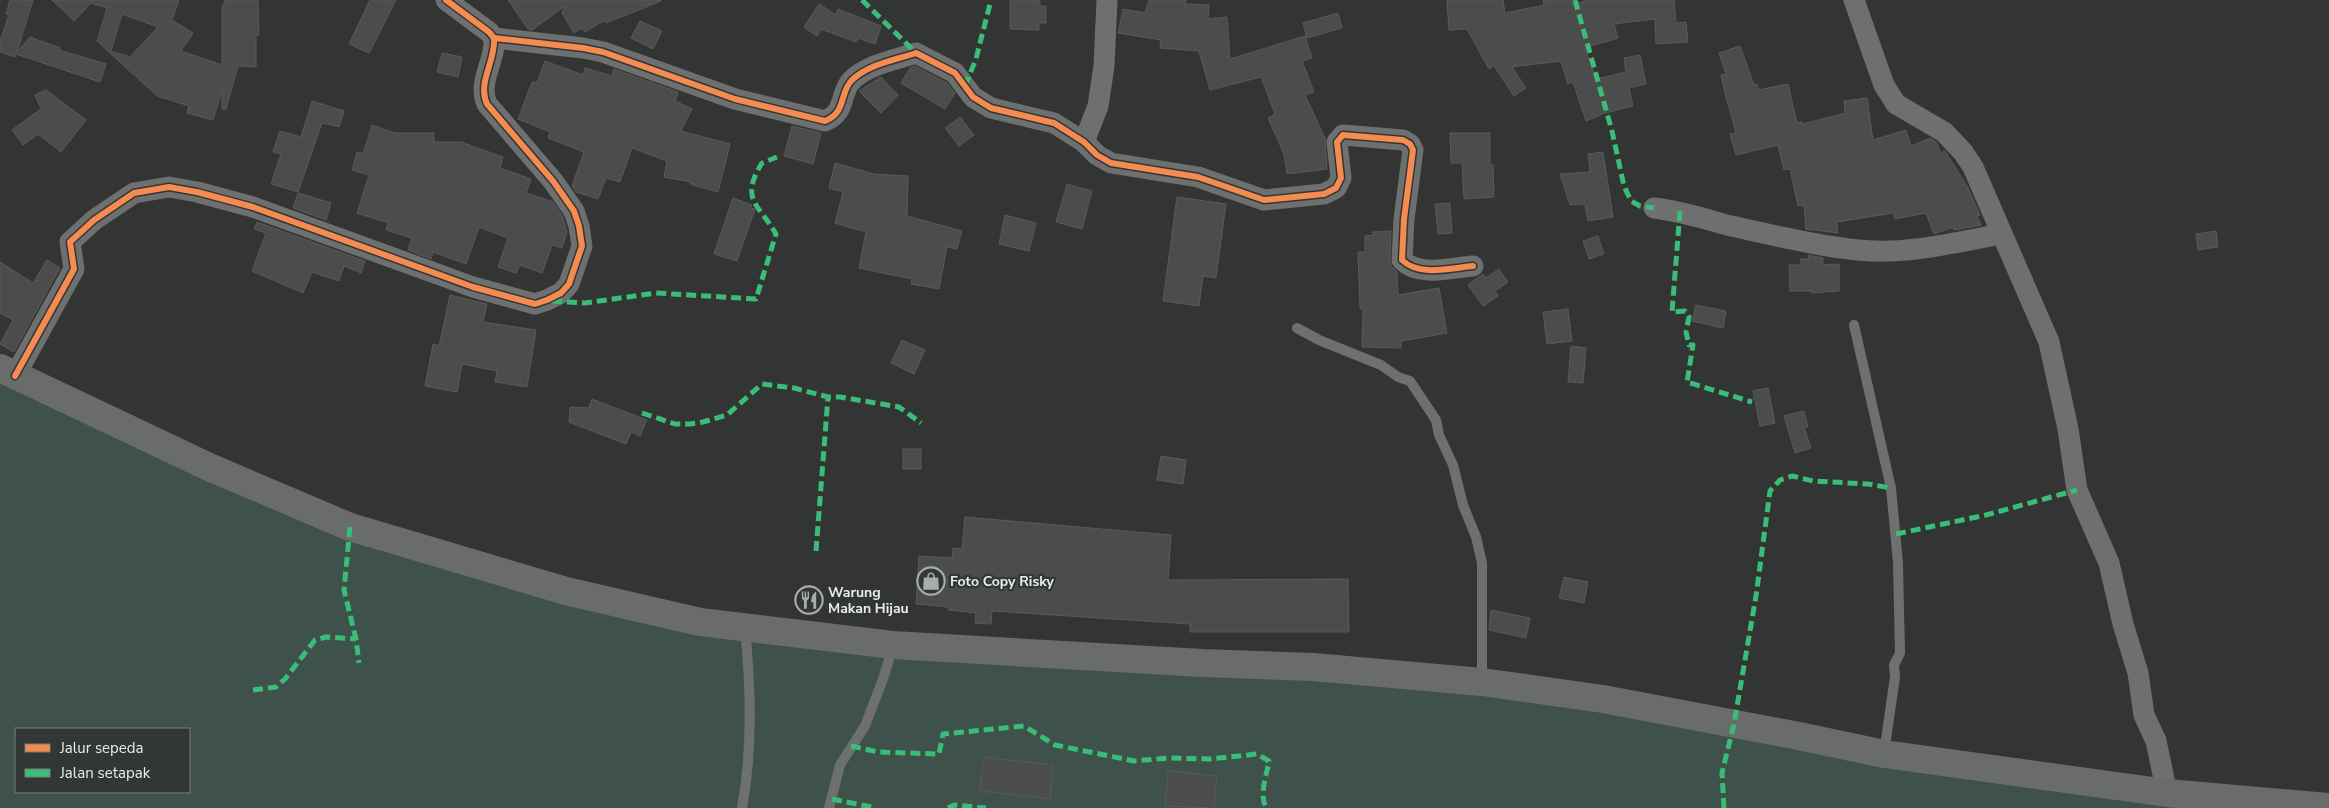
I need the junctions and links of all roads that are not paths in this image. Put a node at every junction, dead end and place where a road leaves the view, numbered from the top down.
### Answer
1 (446, 0) edge
2 (1107, 0) edge
3 (1854, 0) edge
4 (494, 38) junction
5 (1084, 142) junction
6 (1654, 208) dead end
7 (2001, 234) junction
8 (1473, 266) dead end
9 (1854, 325) dead end
10 (1297, 328) dead end
11 (7, 372) edge
12 (745, 628) junction
13 (893, 645) junction
14 (1482, 682) junction
15 (1884, 754) junction
16 (2167, 793) junction
17 (2329, 807) edge
18 (742, 808) edge
19 (829, 808) edge

1 - 4 street
2 - 5 street
3 - 7 street
4 - 5 street
4 - 11 street
5 - 8 street
6 - 7 street
7 - 16 street
9 - 15 lane
10 - 14 lane
11 - 12 highway
12 - 13 highway
12 - 18 lane
13 - 14 highway
13 - 19 lane
14 - 15 highway
15 - 16 highway
16 - 17 highway

